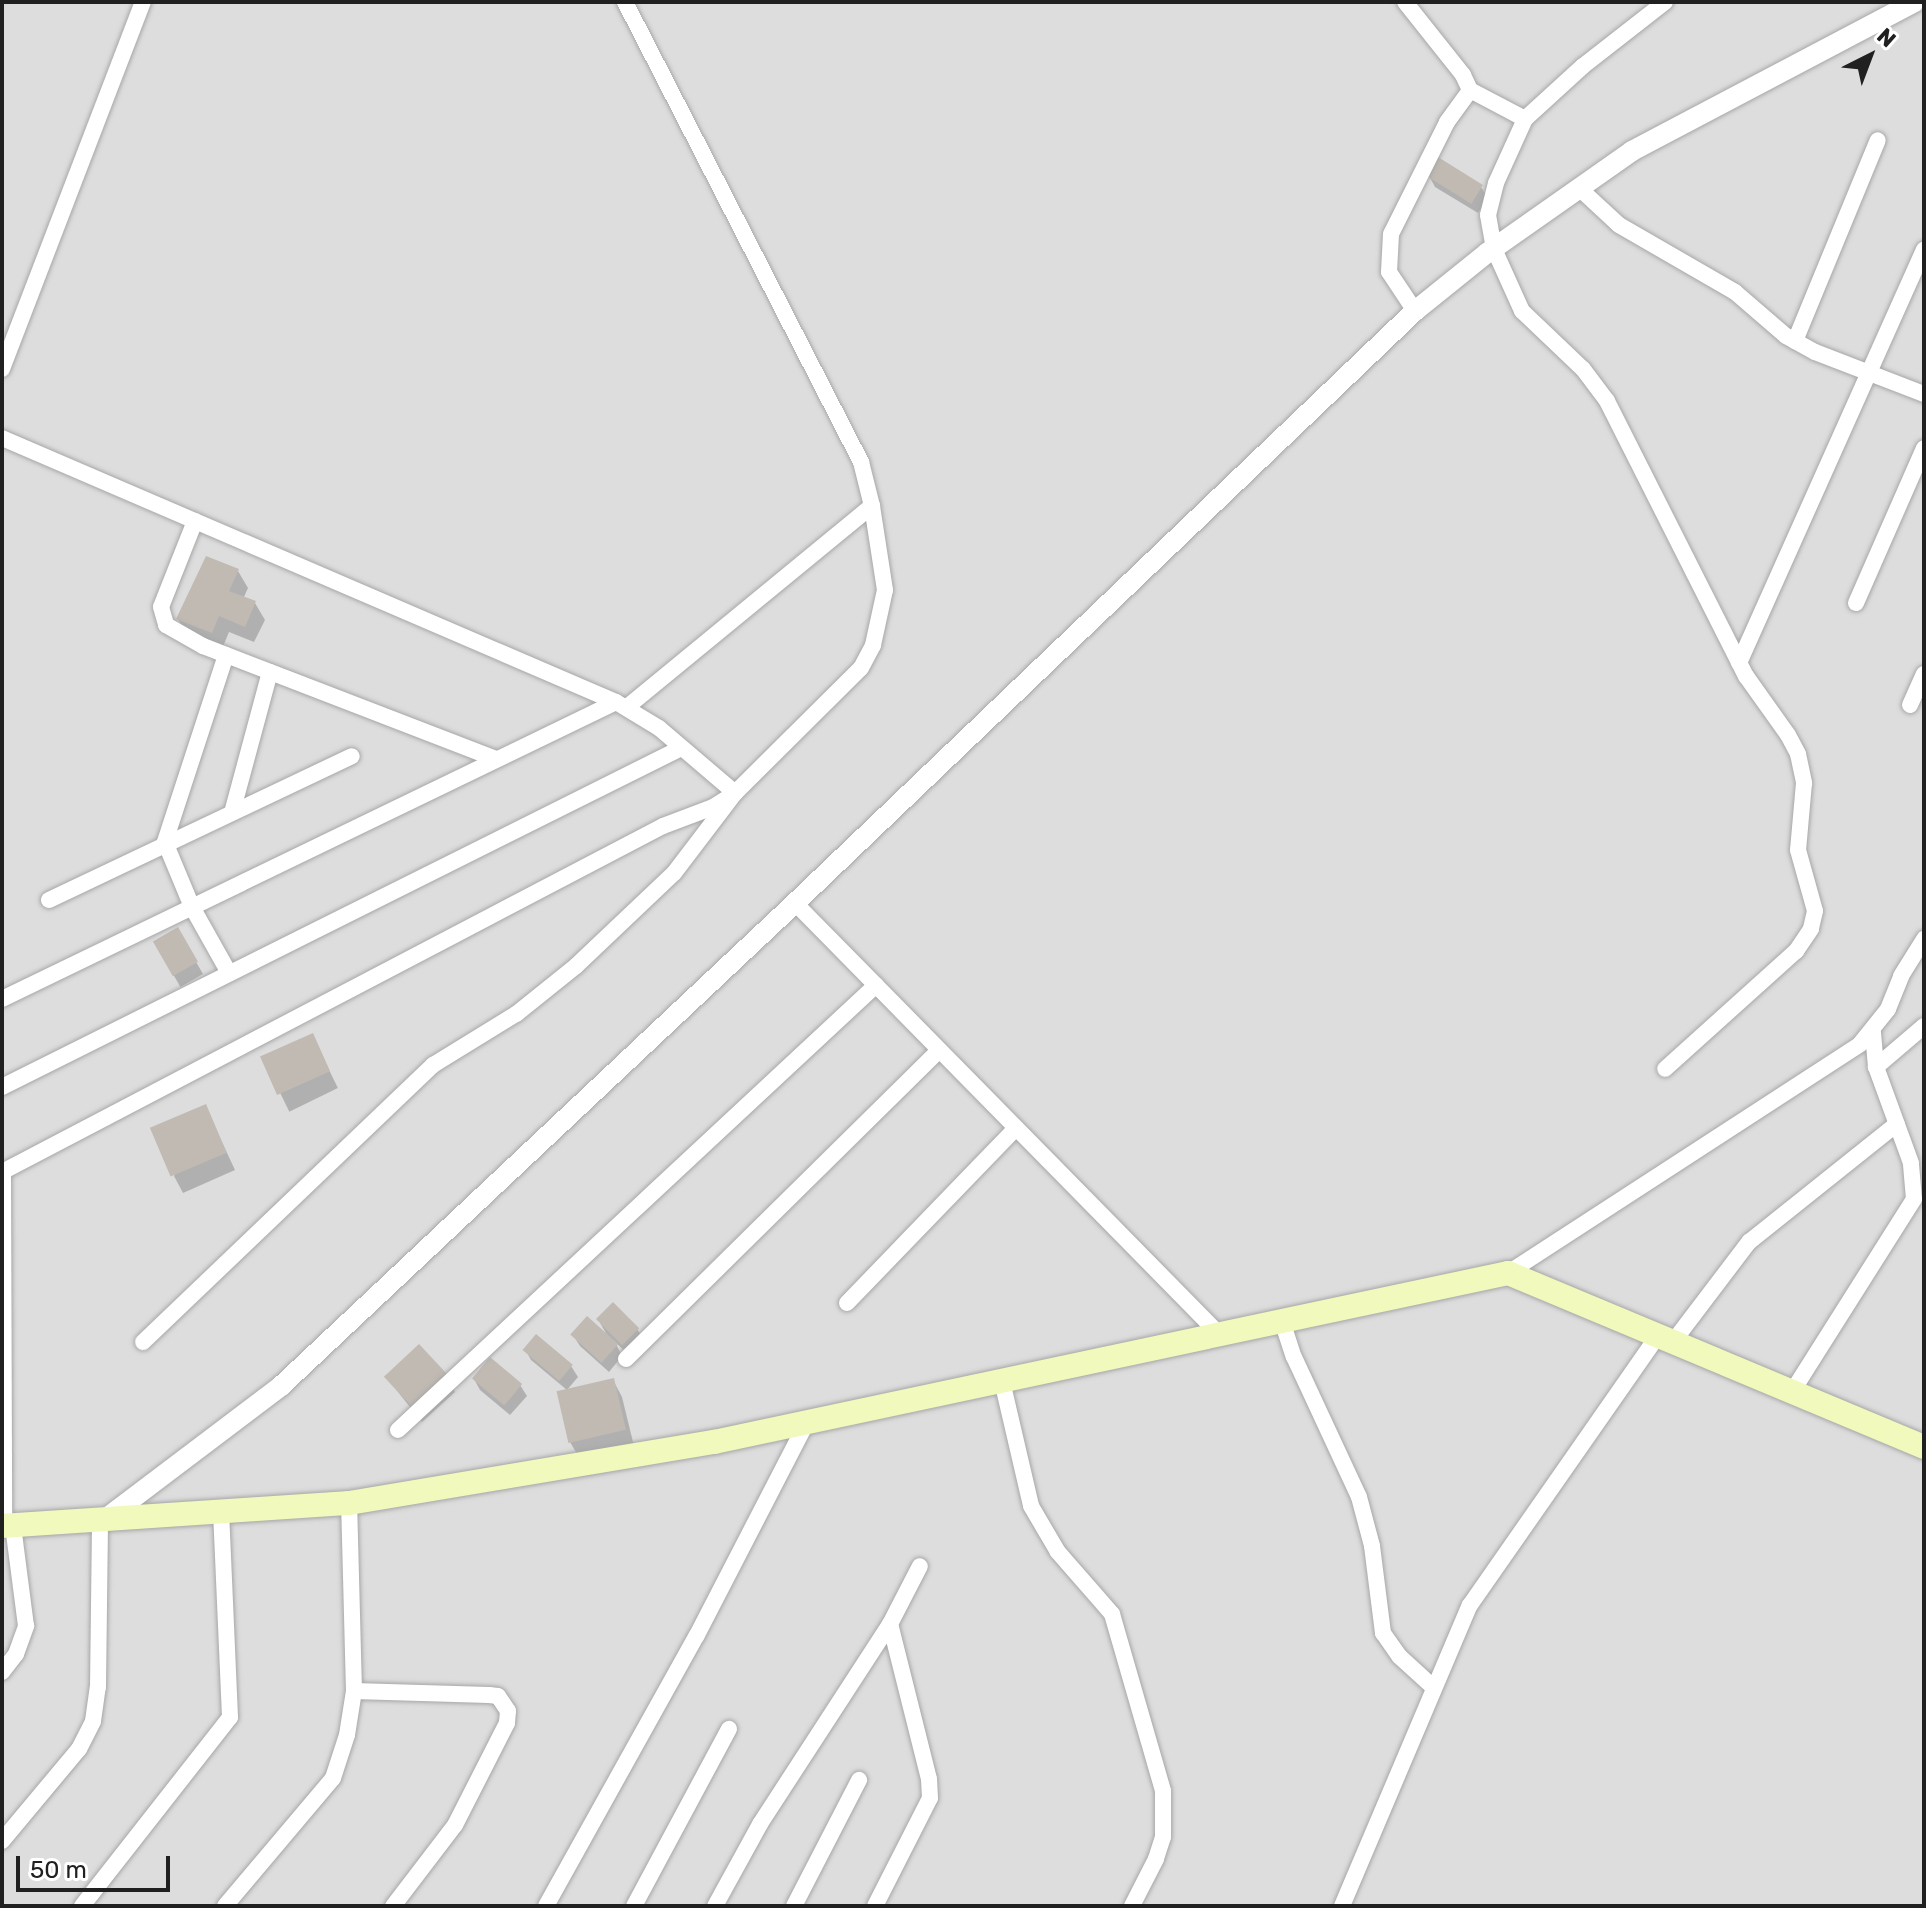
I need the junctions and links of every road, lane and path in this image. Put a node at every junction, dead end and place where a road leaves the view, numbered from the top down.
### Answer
1 (143, 2) edge
2 (625, 2) edge
3 (1405, 2) edge
4 (1665, 2) edge
5 (1915, 2) edge
6 (1470, 90) junction
7 (1525, 119) junction
8 (1878, 140) dead end
9 (1579, 188) junction
10 (1494, 249) junction
11 (1924, 249) edge
12 (1415, 311) junction
13 (1795, 341) junction
14 (2, 369) edge
15 (1870, 374) junction
16 (1924, 394) edge
17 (2, 438) edge
18 (1924, 448) edge
19 (872, 506) junction
20 (195, 521) junction
21 (1856, 603) dead end
22 (226, 655) junction
23 (1739, 663) junction
24 (270, 672) junction
25 (1924, 674) edge
26 (622, 704) junction
27 (1910, 705) dead end
28 (681, 748) junction
29 (352, 756) dead end
30 (496, 759) junction
31 (735, 793) junction
32 (233, 809) junction
33 (165, 842) junction
34 (49, 900) dead end
35 (795, 903) junction
36 (192, 907) junction
37 (1924, 939) edge
38 (229, 973) junction
39 (876, 985) junction
40 (2, 999) edge
41 (1924, 1026) edge
42 (1873, 1030) junction
43 (939, 1050) junction
44 (1876, 1067) junction
45 (1665, 1069) dead end
46 (2, 1087) edge
47 (1897, 1124) junction
48 (1016, 1128) junction
49 (2, 1172) edge
50 (1508, 1273) junction
51 (847, 1303) dead end
52 (1282, 1321) junction
53 (1219, 1334) junction
54 (1666, 1339) junction
55 (143, 1342) dead end
56 (626, 1359) dead end
57 (1002, 1381) junction
58 (1792, 1392) junction
59 (807, 1422) junction
60 (398, 1430) dead end
61 (1924, 1447) edge
62 (349, 1503) junction
63 (221, 1512) junction
64 (102, 1520) junction
65 (6, 1526) edge
66 (920, 1566) dead end
67 (890, 1624) junction
68 (2, 1672) edge
69 (1434, 1688) junction
70 (354, 1691) junction
71 (729, 1729) dead end
72 (859, 1780) dead end
73 (2, 1841) edge
74 (82, 1906) edge
75 (225, 1906) edge
76 (393, 1906) edge
77 (546, 1906) edge
78 (634, 1906) edge
79 (715, 1906) edge
80 (794, 1906) edge
81 (875, 1906) edge
82 (1132, 1906) edge
83 (1342, 1906) edge

1 - 14 street
2 - 19 street
3 - 6 street
4 - 7 street
5 - 9 street
6 - 7 street
6 - 12 street
7 - 10 street
8 - 13 street
9 - 10 street
9 - 13 street
10 - 12 street
10 - 23 street
11 - 15 street
12 - 35 street
13 - 15 street
15 - 16 street
15 - 23 street
17 - 20 street
18 - 21 street
19 - 26 street
19 - 31 street
20 - 22 street
20 - 26 street
22 - 24 street
22 - 33 street
23 - 45 street
24 - 30 street
24 - 32 street
25 - 27 street
26 - 28 street
26 - 30 street
28 - 31 street
28 - 38 street
29 - 32 street
30 - 36 street
31 - 49 street
31 - 55 street
32 - 33 street
33 - 34 street
33 - 36 street
35 - 39 street
35 - 64 street
36 - 38 street
36 - 40 street
37 - 42 street
38 - 46 street
39 - 43 street
39 - 60 street
41 - 44 street
42 - 44 street
42 - 50 street
43 - 48 street
43 - 56 street
44 - 47 street
47 - 54 street
47 - 58 street
48 - 51 street
48 - 53 street
49 - 65 street
50 - 52 main road
50 - 54 main road
52 - 53 main road
52 - 69 street
53 - 57 main road
54 - 58 main road
54 - 69 street
57 - 59 main road
57 - 82 street
58 - 61 main road
59 - 62 main road
59 - 77 street
62 - 63 main road
62 - 70 street
63 - 64 main road
63 - 74 street
64 - 65 main road
64 - 73 street
65 - 68 street
66 - 67 street
67 - 79 street
67 - 81 street
69 - 83 street
70 - 75 street
70 - 76 street
71 - 78 street
72 - 80 street

